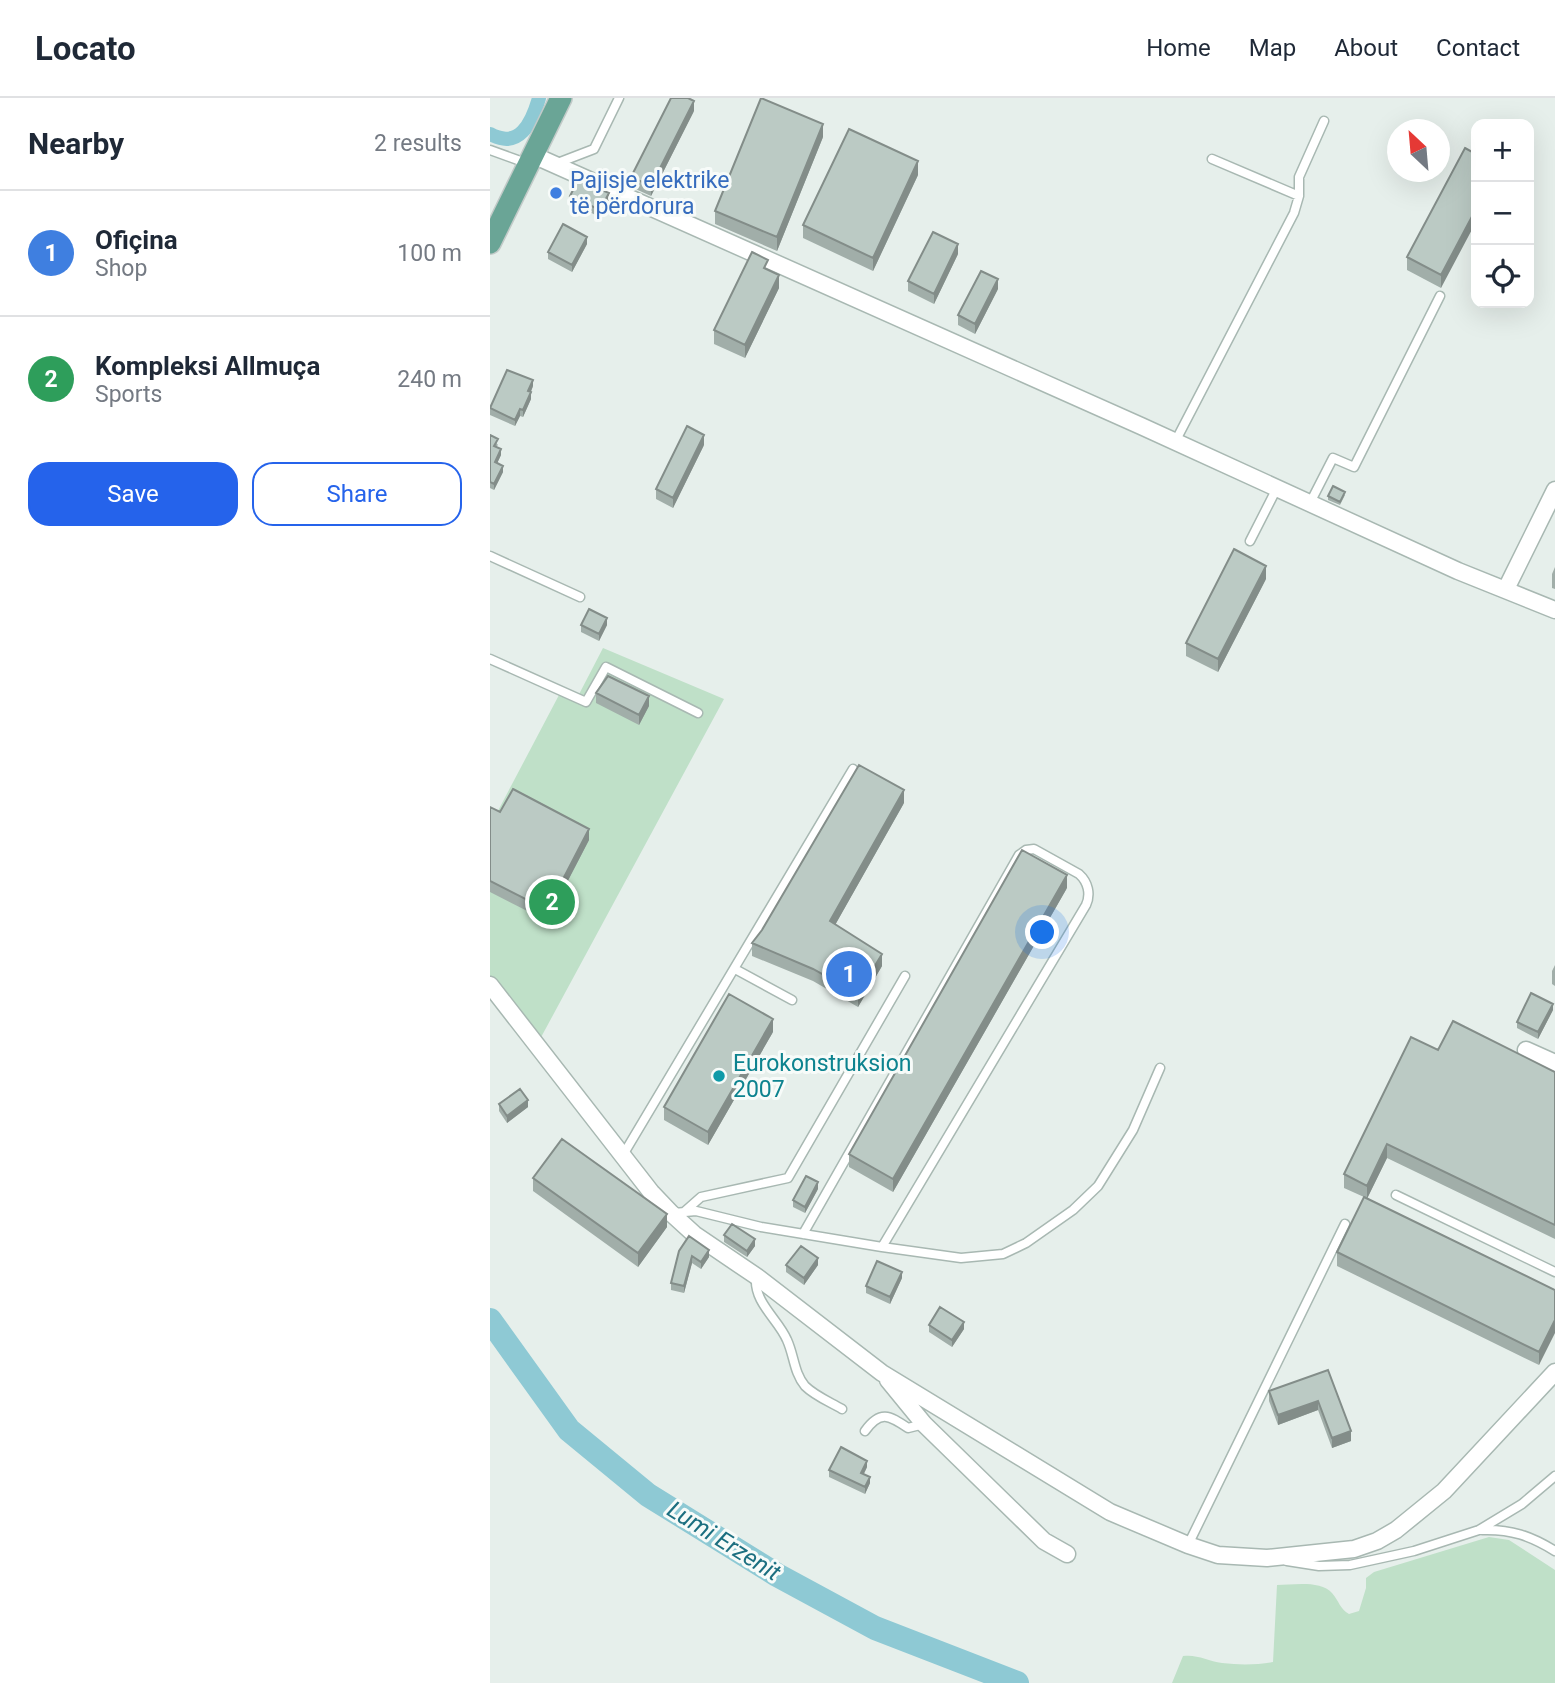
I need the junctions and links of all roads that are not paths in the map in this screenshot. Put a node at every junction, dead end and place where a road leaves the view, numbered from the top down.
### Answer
1 (561, 98) edge
2 (619, 98) edge
3 (1324, 121) dead end
4 (490, 150) edge
5 (531, 159) junction
6 (1212, 159) dead end
7 (554, 164) junction
8 (1299, 196) junction
9 (490, 243) edge
10 (1440, 296) dead end
11 (1175, 442) junction
12 (1277, 488) junction
13 (1555, 490) edge
14 (1310, 503) junction
15 (1250, 541) dead end
16 (490, 556) edge
17 (1506, 589) junction
18 (580, 597) dead end
19 (1555, 610) edge
20 (490, 659) edge
21 (698, 713) dead end
22 (853, 769) edge
23 (735, 969) junction
24 (905, 976) dead end
25 (490, 985) edge
26 (792, 1000) dead end
27 (1526, 1050) dead end
28 (1555, 1063) edge
29 (1160, 1068) dead end
30 (623, 1155) junction
31 (1396, 1195) dead end
32 (677, 1213) junction
33 (1345, 1224) dead end
34 (803, 1234) junction
35 (882, 1247) junction
36 (1555, 1272) edge
37 (757, 1276) junction
38 (1555, 1372) edge
39 (882, 1373) junction
40 (842, 1409) dead end
41 (924, 1424) junction
42 (866, 1432) dead end
43 (1555, 1476) edge
44 (1479, 1530) junction
45 (1188, 1545) junction
46 (1555, 1551) edge
47 (1067, 1555) dead end
48 (1267, 1558) junction

1 - 5 main road
2 - 7 lane
3 - 8 lane
4 - 5 lane
5 - 7 street
5 - 9 main road
6 - 8 lane
7 - 11 street
8 - 11 lane
10 - 14 lane
11 - 12 street
12 - 14 street
12 - 15 lane
13 - 17 street
14 - 17 street
16 - 18 lane
17 - 19 street
20 - 21 lane
22 - 23 lane
23 - 26 lane
23 - 30 lane
24 - 32 lane
25 - 30 street
27 - 28 street
29 - 35 lane
30 - 32 street
31 - 36 lane
32 - 34 lane
32 - 37 street
33 - 45 lane
34 - 35 lane
34 - 35 lane
37 - 39 street
37 - 40 lane
38 - 48 street
39 - 41 street
39 - 45 street
41 - 42 lane
41 - 47 street
43 - 44 lane
44 - 46 lane
44 - 48 lane
45 - 48 street

